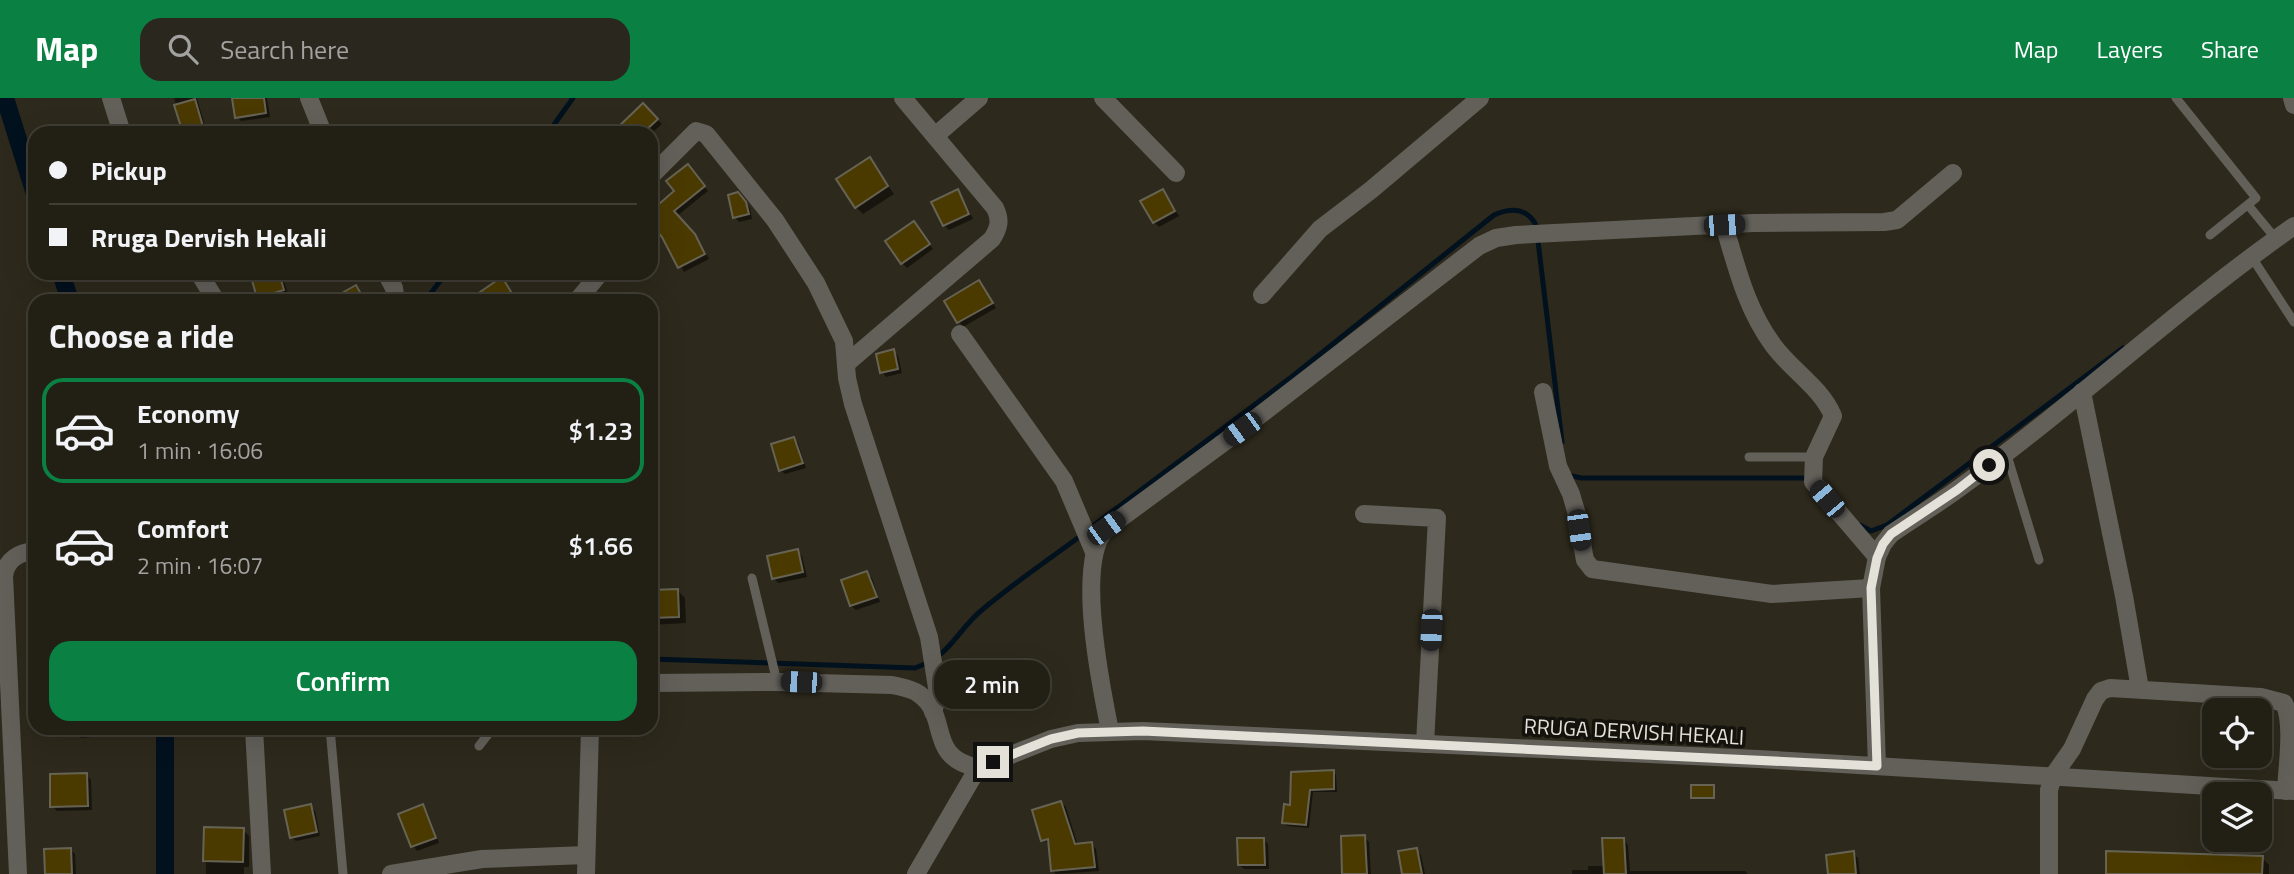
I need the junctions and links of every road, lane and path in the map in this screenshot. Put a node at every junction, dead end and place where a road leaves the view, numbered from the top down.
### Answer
1 (111, 98) edge
2 (309, 98) edge
3 (902, 98) edge
4 (979, 98) edge
5 (1103, 98) edge
6 (1480, 98) edge
7 (2176, 98) edge
8 (2292, 98) edge
9 (2294, 105) edge
10 (120, 126) edge
11 (320, 126) edge
12 (935, 136) junction
13 (658, 169) edge
14 (1176, 173) dead end
15 (1953, 173) dead end
16 (2248, 205) junction
17 (1724, 225) junction
18 (2294, 226) edge
19 (2210, 235) dead end
20 (2276, 239) junction
21 (2251, 256) junction
22 (594, 280) edge
23 (582, 294) edge
24 (1262, 295) dead end
25 (2294, 322) edge
26 (960, 334) dead end
27 (846, 364) junction
28 (1542, 392) dead end
29 (2082, 392) junction
30 (2006, 452) junction
31 (1749, 457) dead end
32 (1813, 461) junction
33 (1364, 514) dead end
34 (1091, 546) junction
35 (28, 551) edge
36 (1877, 558) junction
37 (2039, 560) dead end
38 (752, 578) dead end
39 (1871, 588) junction
40 (775, 674) junction
41 (658, 682) edge
42 (2140, 689) junction
43 (933, 712) junction
44 (1110, 731) junction
45 (254, 735) edge
46 (331, 735) edge
47 (488, 735) edge
48 (590, 735) edge
49 (1425, 744) junction
50 (479, 746) dead end
51 (1877, 766) junction
52 (978, 768) junction
53 (2053, 776) junction
54 (2290, 791) edge
55 (8, 821) edge
56 (586, 855) junction
57 (18, 874) edge
58 (262, 874) edge
59 (342, 874) edge
60 (391, 874) edge
61 (586, 874) edge
62 (916, 874) edge
63 (2049, 874) edge

1 - 10 street
2 - 11 street
3 - 12 street
4 - 12 street
5 - 14 street
6 - 24 street
7 - 16 lane
8 - 9 street
12 - 27 street
13 - 27 street
15 - 17 street
16 - 19 lane
16 - 20 lane
17 - 32 street
17 - 34 street
18 - 20 street
20 - 21 street
21 - 25 lane
21 - 29 street
22 - 23 street
26 - 34 street
27 - 43 street
28 - 39 street
29 - 30 street
29 - 42 street
30 - 36 street
30 - 37 lane
31 - 32 lane
32 - 36 street
33 - 49 street
34 - 44 street
35 - 55 street
36 - 39 street
38 - 40 lane
39 - 51 street
40 - 41 street
40 - 43 street
42 - 53 street
42 - 54 street
43 - 52 street
44 - 49 street, RRUGA DERVISH HEKALI
44 - 52 street, RRUGA DERVISH HEKALI
45 - 58 street
46 - 59 lane
47 - 50 lane
48 - 56 street
49 - 51 street, RRUGA DERVISH HEKALI
51 - 53 street, RRUGA DERVISH HEKALI
52 - 62 street
53 - 54 street, RRUGA DERVISH HEKALI
53 - 63 street
55 - 57 street
56 - 60 street
56 - 61 street

